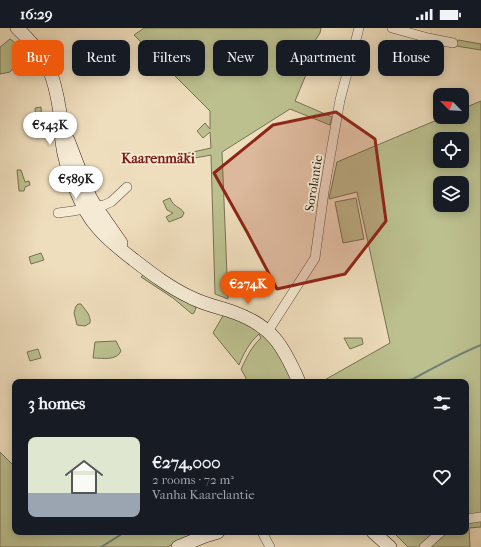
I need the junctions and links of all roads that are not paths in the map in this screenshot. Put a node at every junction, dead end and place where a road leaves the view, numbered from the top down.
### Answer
1 (17, 28) edge
2 (359, 28) edge
3 (392, 28) edge
4 (453, 43) dead end
5 (127, 187) dead end
6 (90, 208) junction
7 (58, 213) dead end
8 (268, 331) junction
9 (298, 379) edge
10 (481, 517) edge
11 (469, 519) edge
12 (208, 535) edge
13 (264, 535) edge
14 (376, 535) edge
15 (438, 535) edge
16 (178, 547) edge
17 (270, 547) edge
18 (390, 547) edge
19 (424, 547) edge

1 - 6 main road
2 - 8 street, Sorolantie
3 - 4 street
5 - 6 street
6 - 7 street
6 - 8 main road
8 - 9 main road
10 - 11 street
12 - 16 main road
13 - 17 street
14 - 18 main road
15 - 19 street

